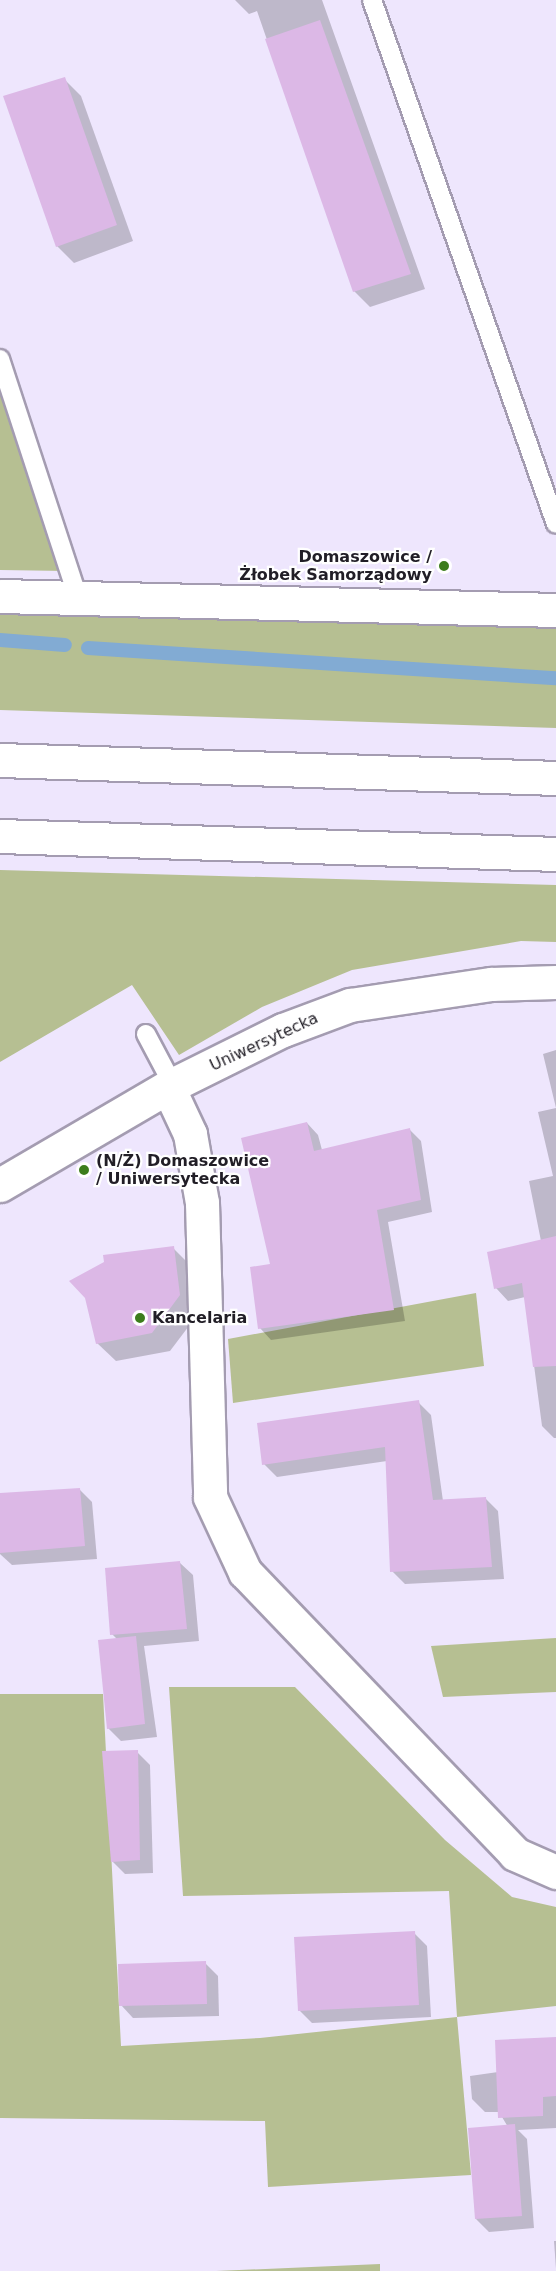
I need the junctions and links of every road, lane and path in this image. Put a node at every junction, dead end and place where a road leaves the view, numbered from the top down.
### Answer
1 (372, 0) edge
2 (0, 359) edge
3 (556, 524) edge
4 (0, 596) edge
5 (78, 598) junction
6 (556, 610) edge
7 (0, 760) edge
8 (556, 778) edge
9 (0, 836) edge
10 (556, 854) edge
11 (556, 982) edge
12 (146, 1034) dead end
13 (170, 1086) junction
14 (0, 1185) edge
15 (556, 1872) edge

1 - 3 lane
2 - 5 lane
4 - 5 main road
5 - 6 main road
7 - 8 main road
9 - 10 main road
11 - 13 main road, Uniwersytecka
12 - 13 lane
13 - 14 main road, Uniwersytecka
13 - 15 main road

